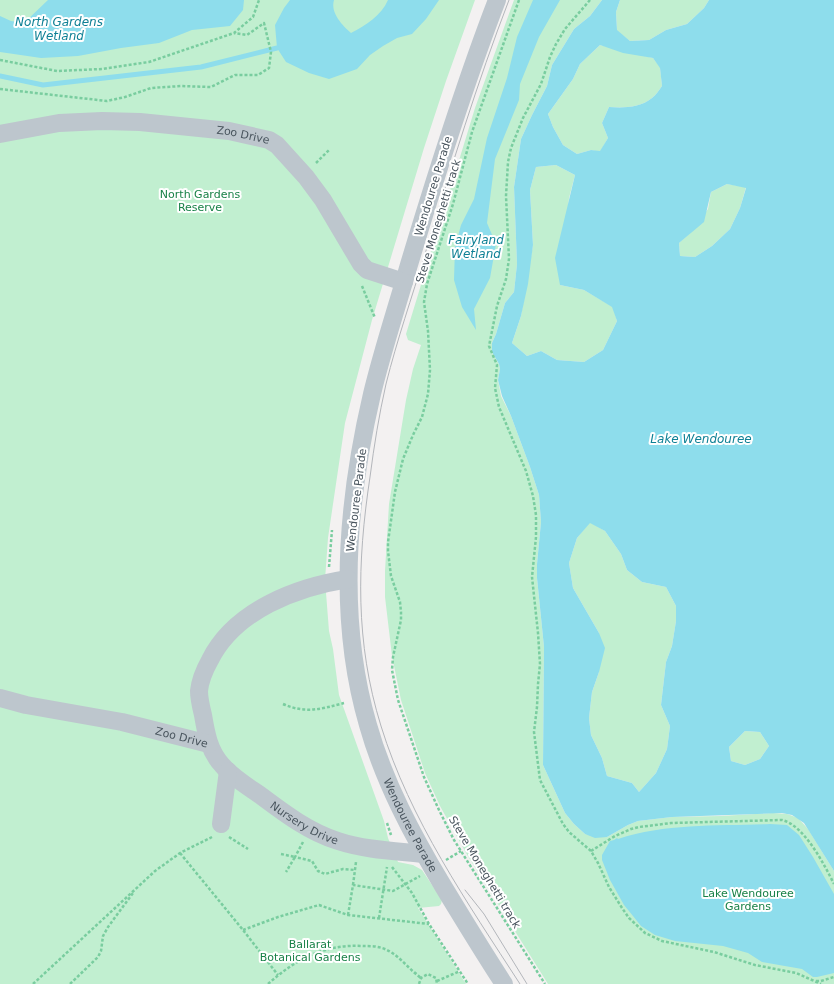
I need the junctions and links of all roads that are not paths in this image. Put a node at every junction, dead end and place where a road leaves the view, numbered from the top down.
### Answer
1 (497, 0) edge
2 (0, 134) edge
3 (404, 282) junction
4 (348, 578) junction
5 (0, 698) edge
6 (209, 744) junction
7 (228, 771) junction
8 (221, 827) road end
9 (428, 861) junction
10 (504, 984) edge

1 - 3 street, Wendouree Parade
2 - 3 street, Zoo Drive
3 - 4 street, Wendouree Parade
4 - 6 street, Zoo Drive
4 - 9 street, Wendouree Parade
5 - 6 street, Zoo Drive
6 - 7 street, Nursery Drive
7 - 8 street
7 - 9 street, Nursery Drive
9 - 10 street, Wendouree Parade

